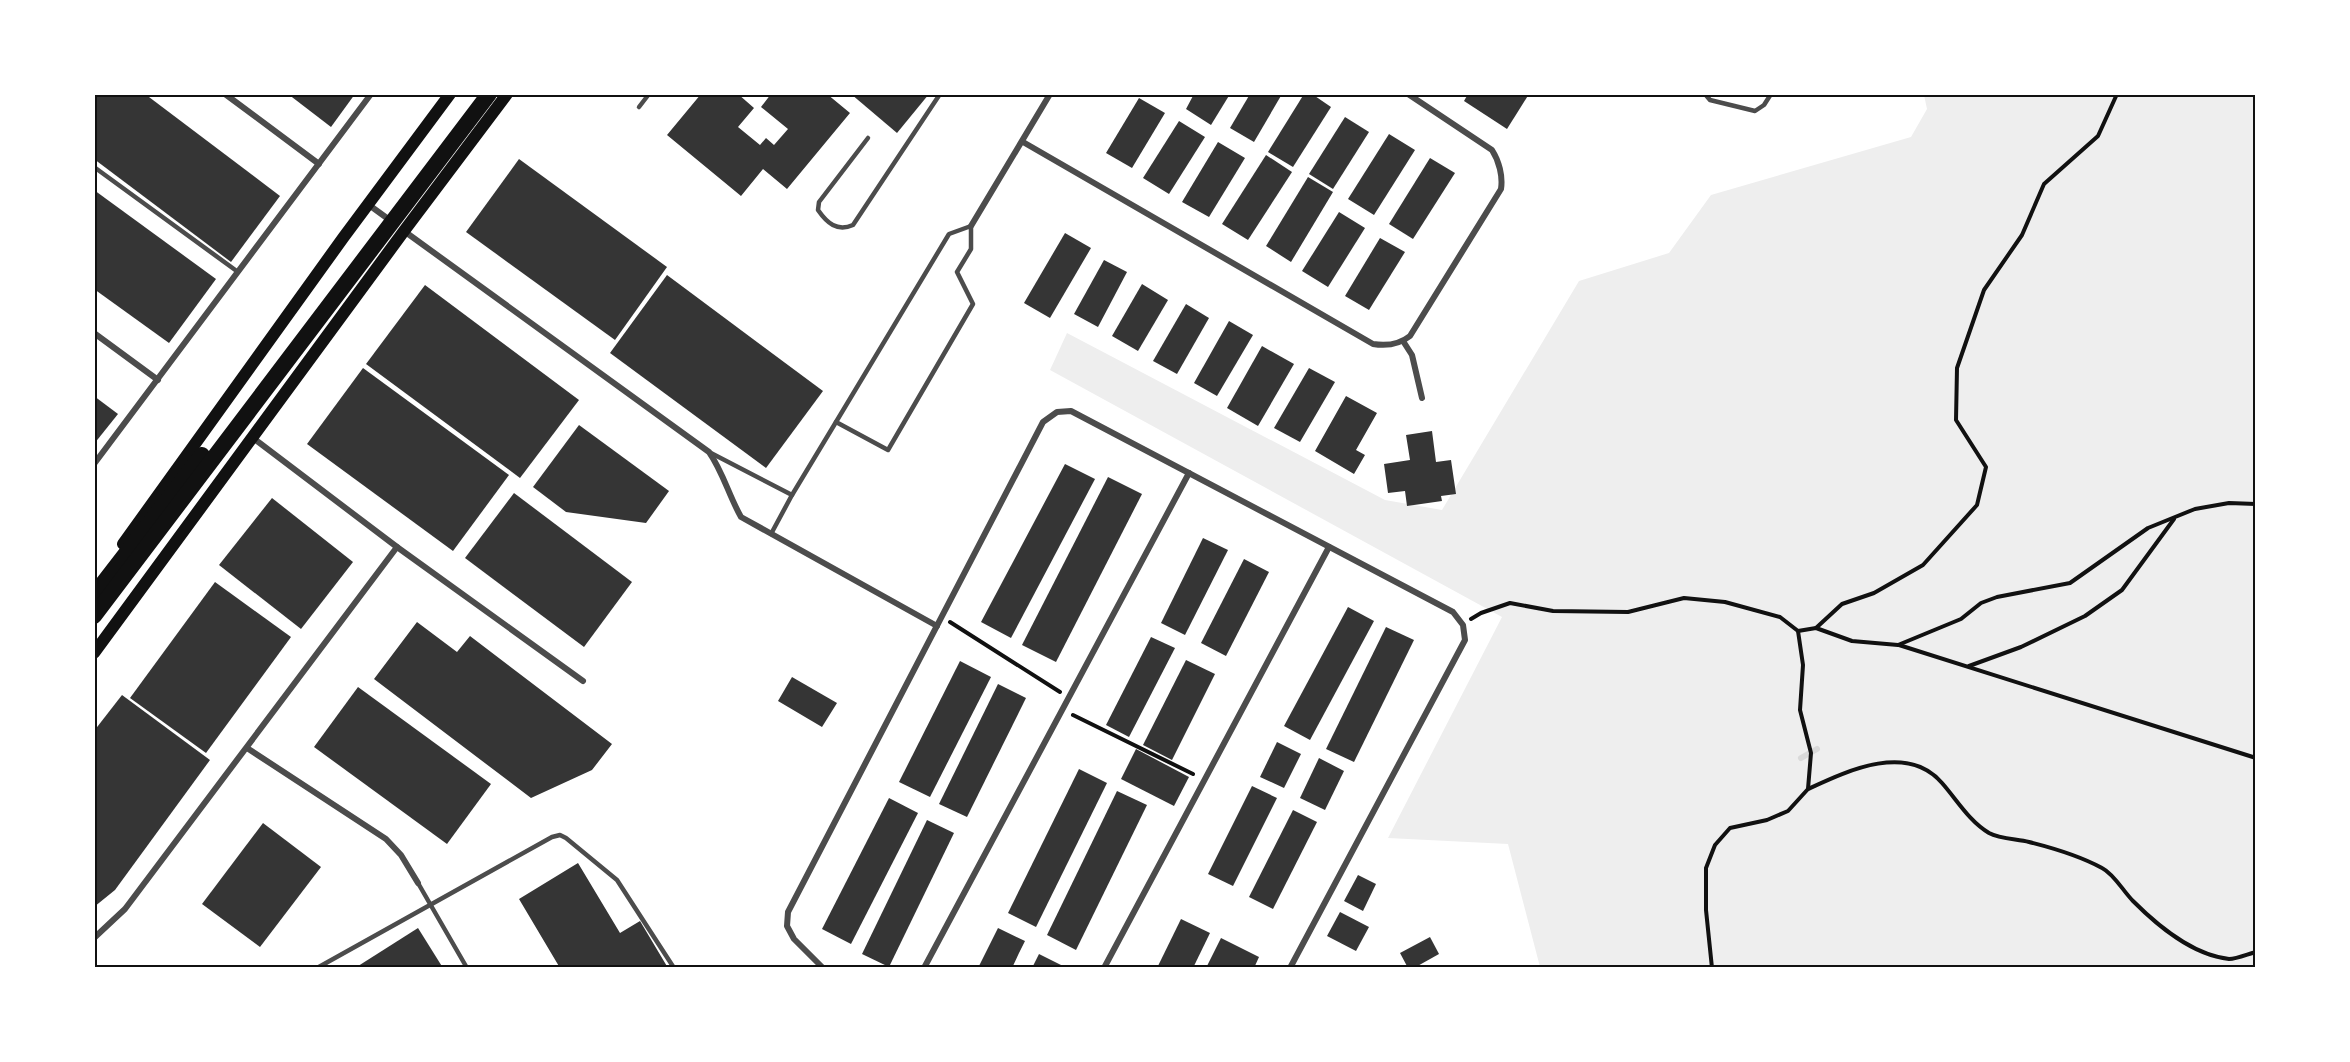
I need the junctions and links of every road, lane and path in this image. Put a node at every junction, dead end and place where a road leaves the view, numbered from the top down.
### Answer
1 (225, 94) edge
2 (371, 94) edge
3 (450, 94) edge
4 (479, 94) edge
5 (489, 94) edge
6 (507, 94) edge
7 (649, 94) edge
8 (940, 94) edge
9 (1050, 94) edge
10 (1408, 94) edge
11 (1705, 94) edge
12 (1771, 94) edge
13 (2117, 94) edge
14 (639, 108) dead end
15 (868, 138) dead end
16 (1023, 142) junction
17 (319, 164) junction
18 (94, 167) edge
19 (369, 205) junction
20 (971, 226) junction
21 (404, 231) junction
22 (238, 272) junction
23 (94, 333) edge
24 (1403, 341) junction
25 (158, 380) junction
26 (1422, 398) dead end
27 (836, 422) junction
28 (254, 438) junction
29 (709, 452) junction
30 (94, 464) edge
31 (1189, 473) junction
32 (792, 495) junction
33 (2256, 504) edge
34 (2175, 519) junction
35 (771, 534) junction
36 (397, 547) junction
37 (1329, 547) junction
38 (98, 576) edge
39 (94, 584) edge
40 (94, 595) edge
41 (94, 616) edge
42 (942, 616) junction
43 (1463, 625) junction
44 (937, 626) junction
45 (1816, 628) junction
46 (1798, 631) junction
47 (1898, 645) junction
48 (94, 653) edge
49 (1967, 667) junction
50 (583, 681) dead end
51 (1069, 697) junction
52 (1062, 710) junction
53 (246, 748) junction
54 (2256, 758) edge
55 (1205, 780) junction
56 (1808, 789) junction
57 (418, 883) joint
58 (430, 904) junction
59 (94, 938) edge
60 (2256, 952) edge
61 (317, 968) edge
62 (466, 968) edge
63 (674, 968) edge
64 (823, 968) edge
65 (924, 968) edge
66 (1104, 968) edge
67 (1290, 968) edge
68 (1712, 968) edge

1 - 17 street
2 - 17 street
3 - 19 main road
4 - 40 highway
5 - 41 highway
6 - 21 main road
7 - 14 lane
8 - 15 lane
9 - 16 street
10 - 24 street
11 - 12 lane
13 - 45 path
16 - 20 street
16 - 24 street
17 - 22 street
18 - 22 lane
19 - 21 street
19 - 38 main road
20 - 27 lane
20 - 27 lane
21 - 28 main road
21 - 29 street
22 - 25 street
23 - 25 street
24 - 26 street
25 - 30 street
27 - 32 lane
28 - 36 street
28 - 48 main road
29 - 32 lane
29 - 35 street
31 - 37 street
31 - 42 street
31 - 51 street
32 - 35 lane
33 - 34 path
34 - 47 path
34 - 49 path
35 - 44 street
36 - 50 street
36 - 53 street
37 - 43 street
37 - 55 street
38 - 39 main road
42 - 44 street
42 - 51 path
43 - 46 path
43 - 67 street
44 - 64 street
45 - 46 path
45 - 47 path
46 - 56 path
47 - 49 path
49 - 54 path
51 - 52 street
52 - 55 path
52 - 65 street
53 - 57 street
53 - 59 street
55 - 66 street
56 - 60 path
56 - 68 path
57 - 58 lane
58 - 61 lane
58 - 62 lane
58 - 63 lane

